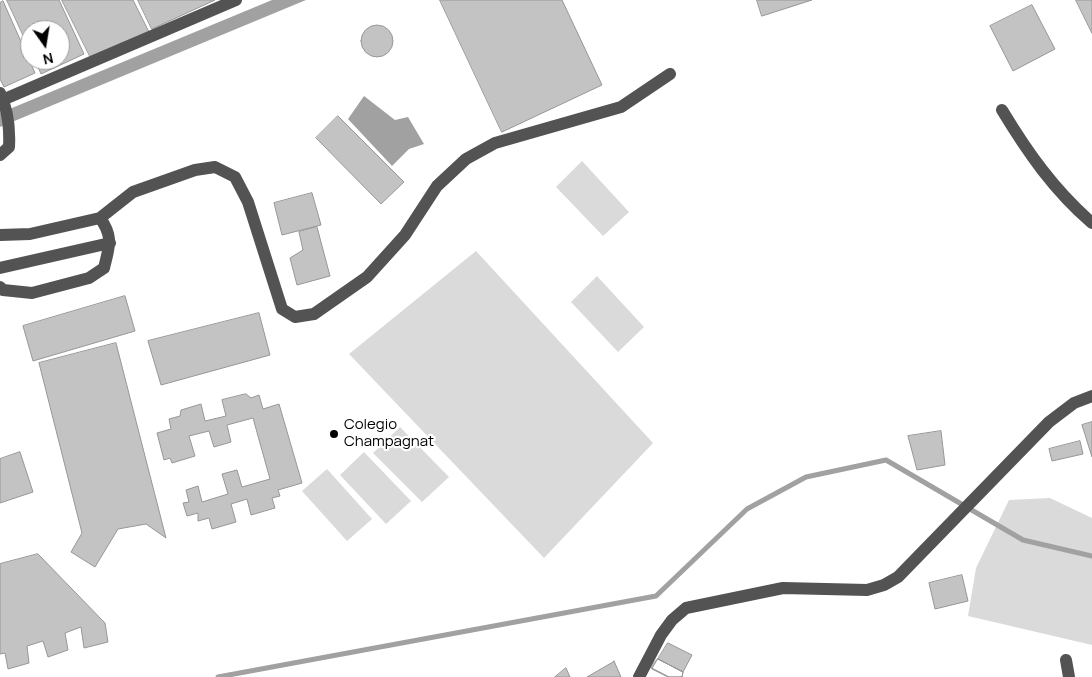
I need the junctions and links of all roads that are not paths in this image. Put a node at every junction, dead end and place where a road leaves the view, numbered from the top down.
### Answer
1 (232, 1) edge
2 (670, 74) dead end
3 (3, 101) edge
4 (1002, 110) dead end
5 (0, 156) edge
6 (100, 218) junction
7 (1092, 223) edge
8 (0, 235) edge
9 (110, 243) junction
10 (0, 268) edge
11 (0, 287) edge
12 (1092, 396) edge
13 (1066, 660) dead end
14 (639, 677) edge
15 (1069, 677) edge

1 - 3 street
2 - 6 street
3 - 5 street
4 - 7 street
6 - 8 street
6 - 9 street
9 - 10 street
9 - 11 street
12 - 14 street
13 - 15 street

